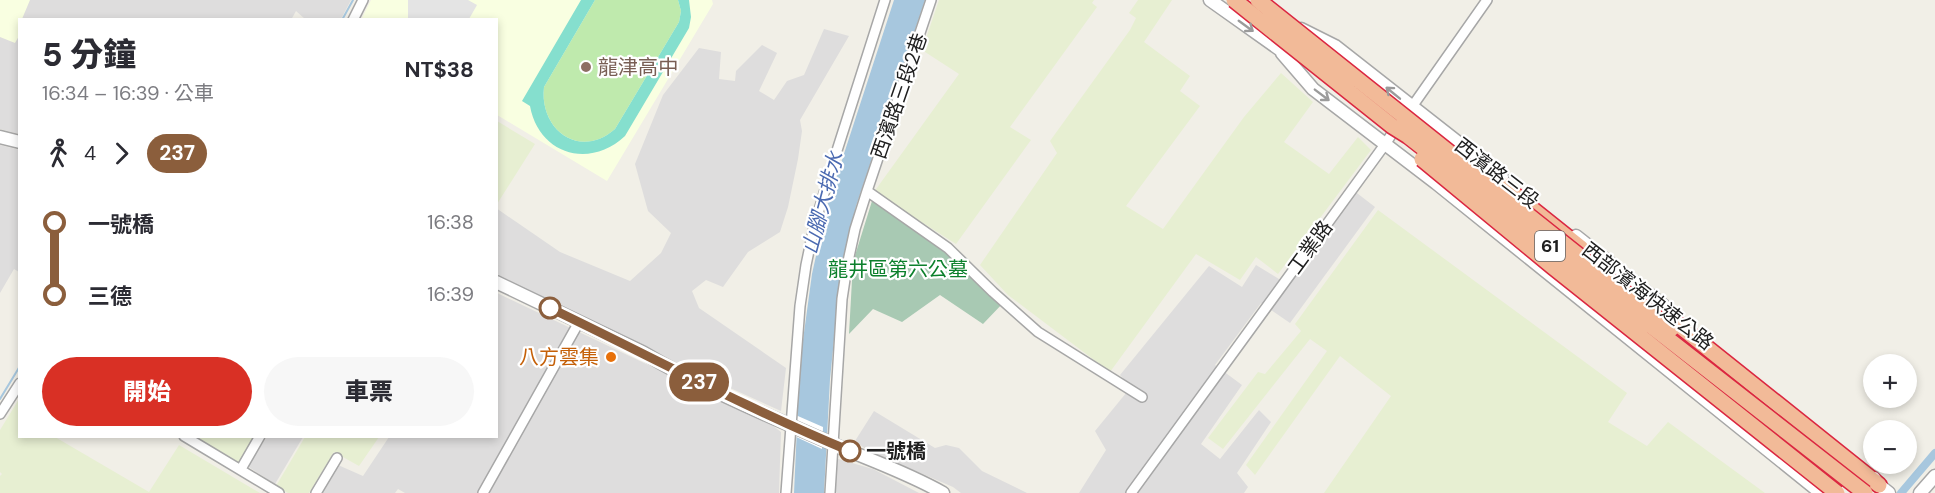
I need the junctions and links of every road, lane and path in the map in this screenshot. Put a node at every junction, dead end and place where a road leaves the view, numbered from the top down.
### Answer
1 (363, 0) edge
2 (885, 0) edge
3 (931, 0) edge
4 (1209, 0) edge
5 (1234, 0) edge
6 (1260, 0) edge
7 (1487, 0) edge
8 (354, 18) edge
9 (1292, 24) junction
10 (1282, 53) junction
11 (1362, 95) junction
12 (1412, 108) junction
13 (1395, 125) junction
14 (0, 137) edge
15 (18, 142) edge
16 (1386, 143) junction
17 (867, 192) junction
18 (498, 283) edge
19 (579, 322) junction
20 (18, 386) edge
21 (1142, 397) dead end
22 (0, 414) edge
23 (792, 425) junction
24 (187, 438) edge
25 (259, 438) edge
26 (834, 444) junction
27 (1811, 454) junction
28 (337, 458) dead end
29 (241, 469) junction
30 (1935, 476) edge
31 (1883, 491) edge
32 (279, 493) edge
33 (316, 493) edge
34 (483, 493) edge
35 (786, 493) edge
36 (830, 493) edge
37 (943, 493) edge
38 (1131, 493) edge
39 (1821, 493) edge
40 (1837, 493) edge
41 (1859, 493) edge
42 (1865, 493) edge
43 (1920, 493) edge

1 - 8 street
2 - 23 street
3 - 17 street, 西濱路三段2巷
4 -> 10 street, 西濱路三段
5 - 13 highway, 西部濱海快速公路 / 61, bridge
6 - 9 street, 西濱路三段
6 - 31 highway, 西部濱海快速公路 / 61, bridge
7 - 12 street, 工業路
9 - 11 street, 西濱路三段
12 -> 9 street, 西濱路三段
10 - 11 street, 西濱路三段
10 -> 16 street, 西濱路三段
11 - 13 street, 西濱路三段
12 - 13 street, 工業路
12 - 31 street, 西濱路三段
13 - 16 street, 工業路
13 - 27 street, 西濱路三段
13 - 40 highway, bridge
13 - 42 highway, 西部濱海快速公路 / 61, bridge
14 - 15 street
16 - 38 street, 工業路
16 - 39 street, 西濱路三段
17 - 21 street
17 - 26 street, 西濱路三段2巷
18 - 19 street
19 - 23 street
19 - 34 street
20 - 22 street
23 - 26 street
23 - 35 street
24 - 29 street
25 - 29 street
26 - 36 street, 西濱路三段2巷
26 - 37 street
27 - 31 street
27 - 41 street, 西濱路三段
28 - 33 street
29 - 32 street
30 - 43 street

